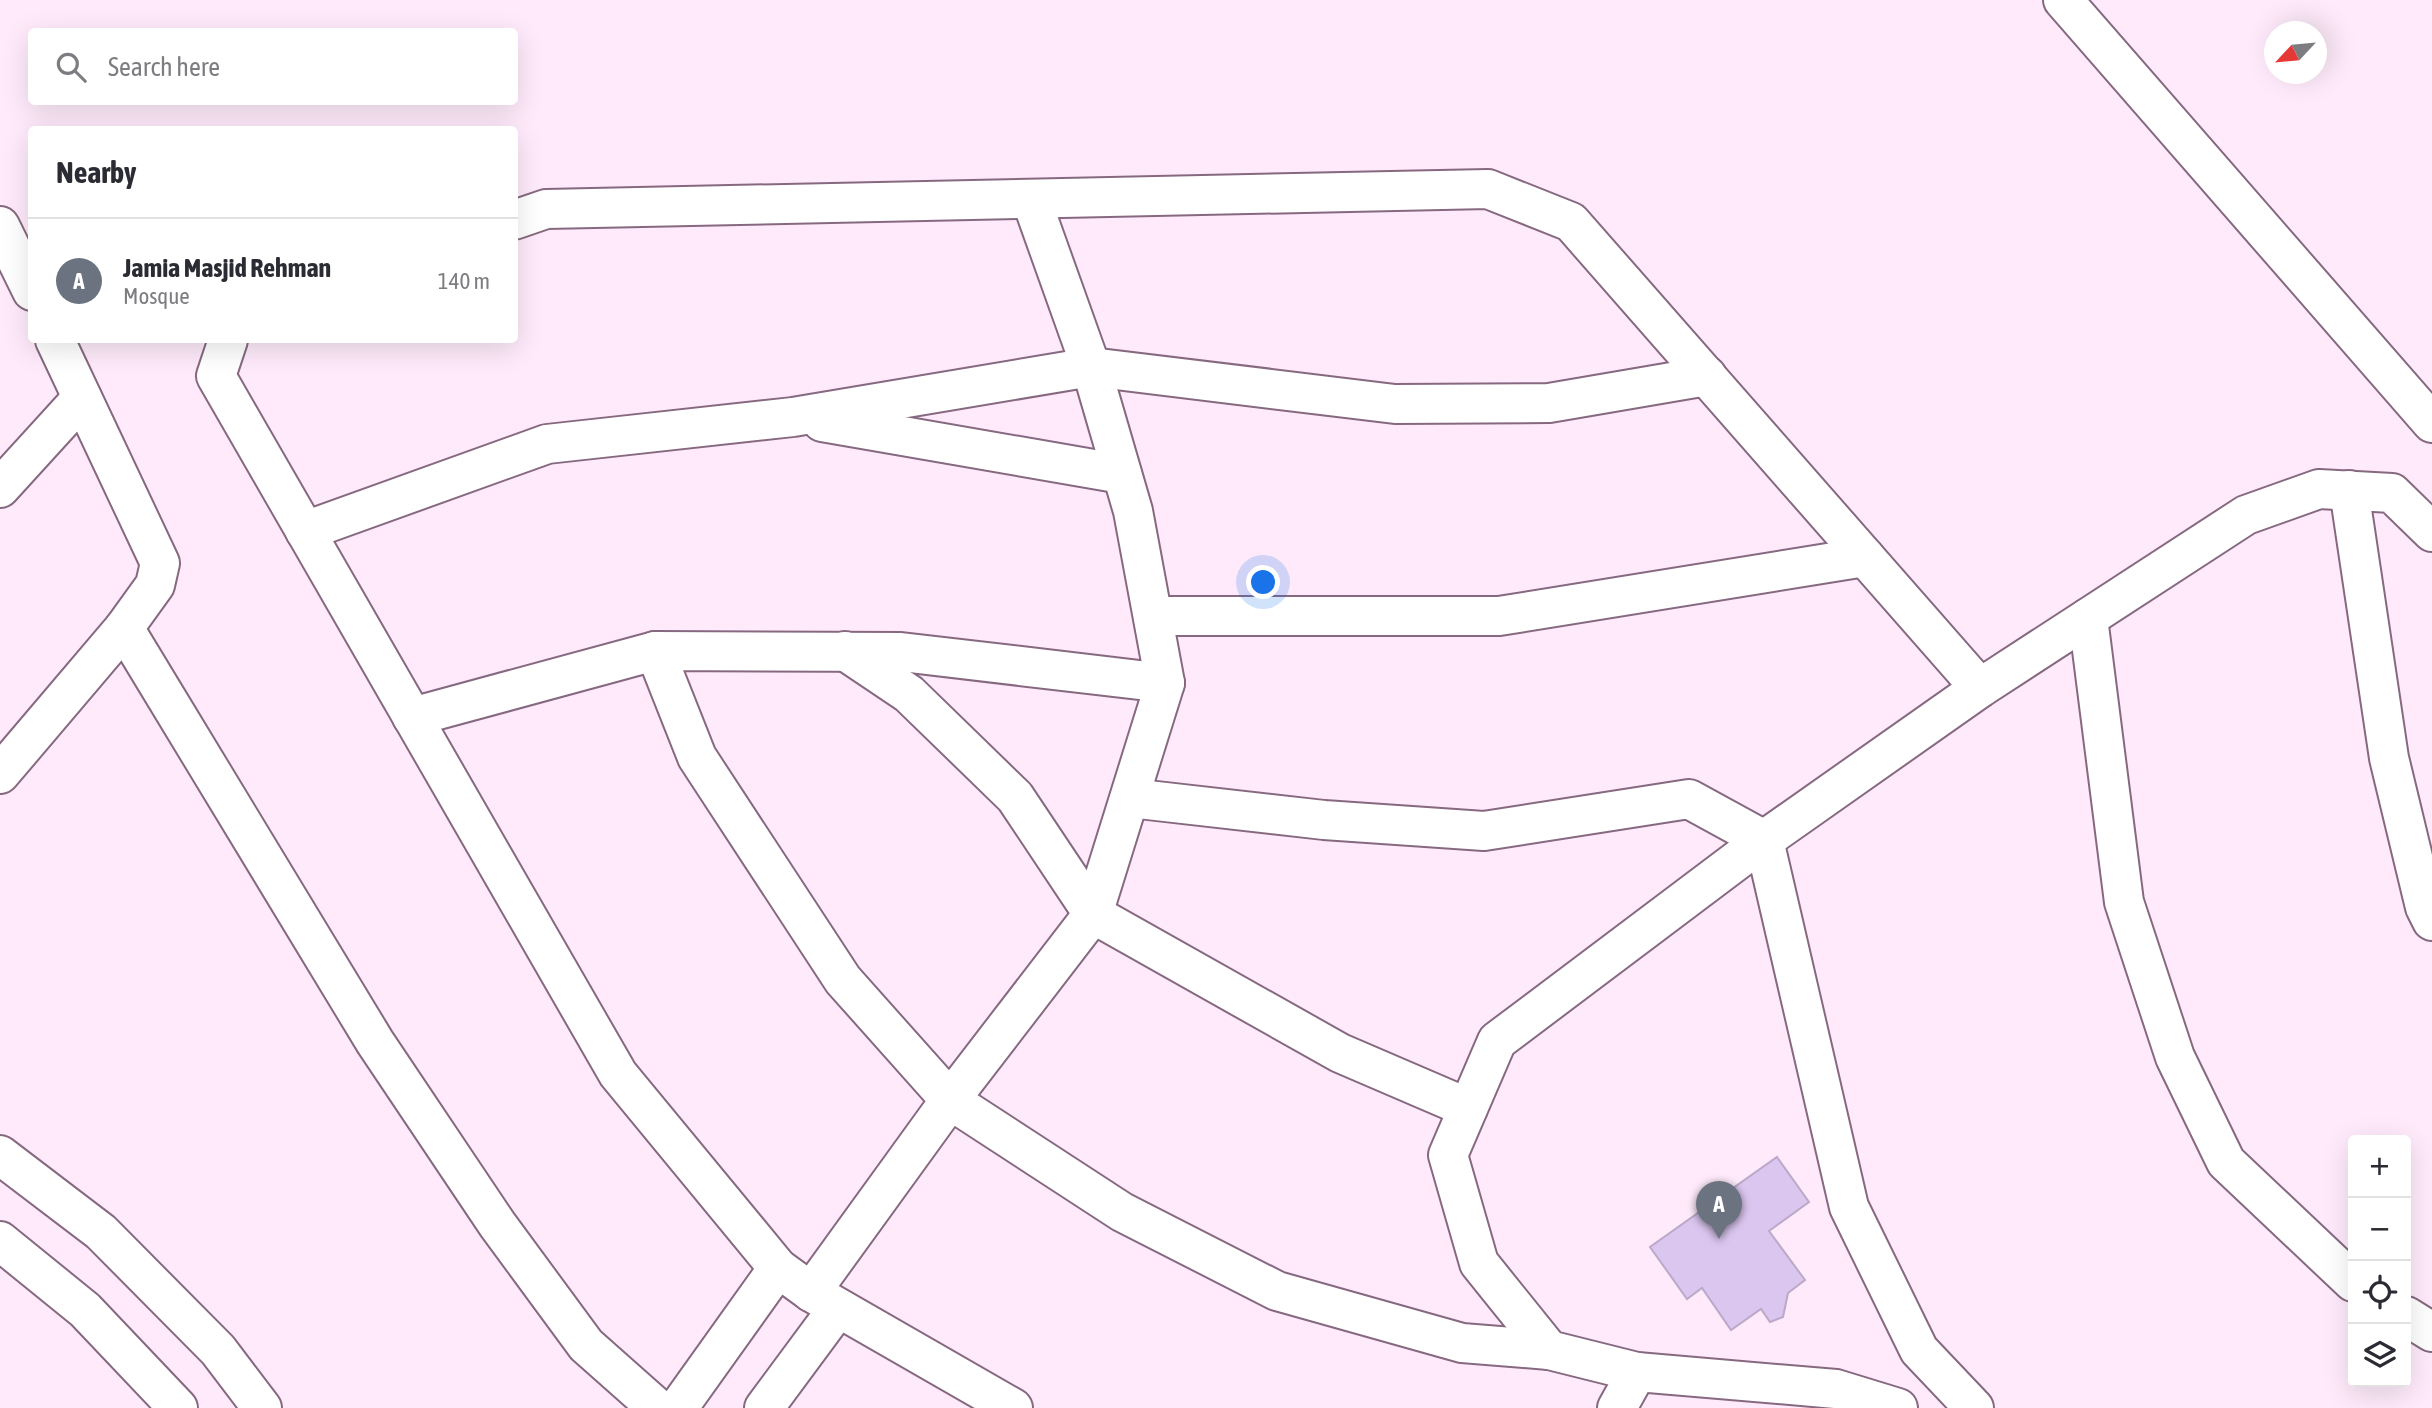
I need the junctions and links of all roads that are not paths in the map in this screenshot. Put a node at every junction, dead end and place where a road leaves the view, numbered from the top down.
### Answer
1 (2063, 0) edge
2 (1031, 199) junction
3 (518, 219) edge
4 (1, 231) edge
5 (28, 282) edge
6 (56, 343) edge
7 (227, 343) edge
8 (1091, 367) junction
9 (1707, 376) junction
10 (82, 398) junction
11 (793, 416) junction
12 (2432, 423) edge
13 (1122, 474) junction
14 (0, 488) edge
15 (2349, 490) junction
16 (305, 531) junction
17 (2432, 532) edge
18 (1865, 557) junction
19 (1153, 616) junction
20 (2088, 618) junction
21 (124, 628) junction
22 (655, 651) junction
23 (845, 651) junction
24 (1165, 683) junction
25 (1980, 688) junction
26 (412, 717) junction
27 (0, 774) edge
28 (1130, 798) junction
29 (1764, 840) junction
30 (1093, 914) junction
31 (2432, 920) edge
32 (950, 1100) junction
33 (1468, 1108) junction
34 (0, 1155) edge
35 (0, 1241) edge
36 (778, 1268) junction
37 (15, 1271) edge
38 (2348, 1277) edge
39 (824, 1300) junction
40 (2411, 1319) edge
41 (2432, 1332) edge
42 (1549, 1350) junction
43 (1637, 1372) junction
44 (1874, 1404) edge
45 (175, 1408) edge
46 (262, 1408) edge
47 (657, 1408) edge
48 (678, 1408) edge
49 (764, 1408) edge
50 (1013, 1408) edge
51 (1617, 1408) edge
52 (1974, 1408) edge

1 - 12 street
2 - 3 street
2 - 8 street
2 - 9 street
4 - 5 street
6 - 10 street
7 - 16 street
8 - 9 street
8 - 11 street
8 - 13 street
9 - 18 street
10 - 14 street
10 - 21 street
11 - 13 street
11 - 16 street
13 - 19 street
15 - 17 street
15 - 20 street
15 - 31 street
16 - 26 street
18 - 19 street
18 - 25 street
19 - 24 street
20 - 25 street
20 - 38 street
21 - 27 street
21 - 47 street
22 - 23 street
22 - 26 street
22 - 32 street
23 - 24 street
23 - 30 street
24 - 28 street
25 - 29 street
26 - 36 street
28 - 29 street
28 - 30 street
29 - 33 street
29 - 52 street
30 - 32 street
30 - 33 street
32 - 39 street
32 - 42 street
33 - 42 street
34 - 46 street
35 - 37 street
36 - 39 street
36 - 48 street
37 - 45 street
39 - 49 street
39 - 50 street
40 - 41 street
42 - 43 street
43 - 44 street
43 - 51 street

